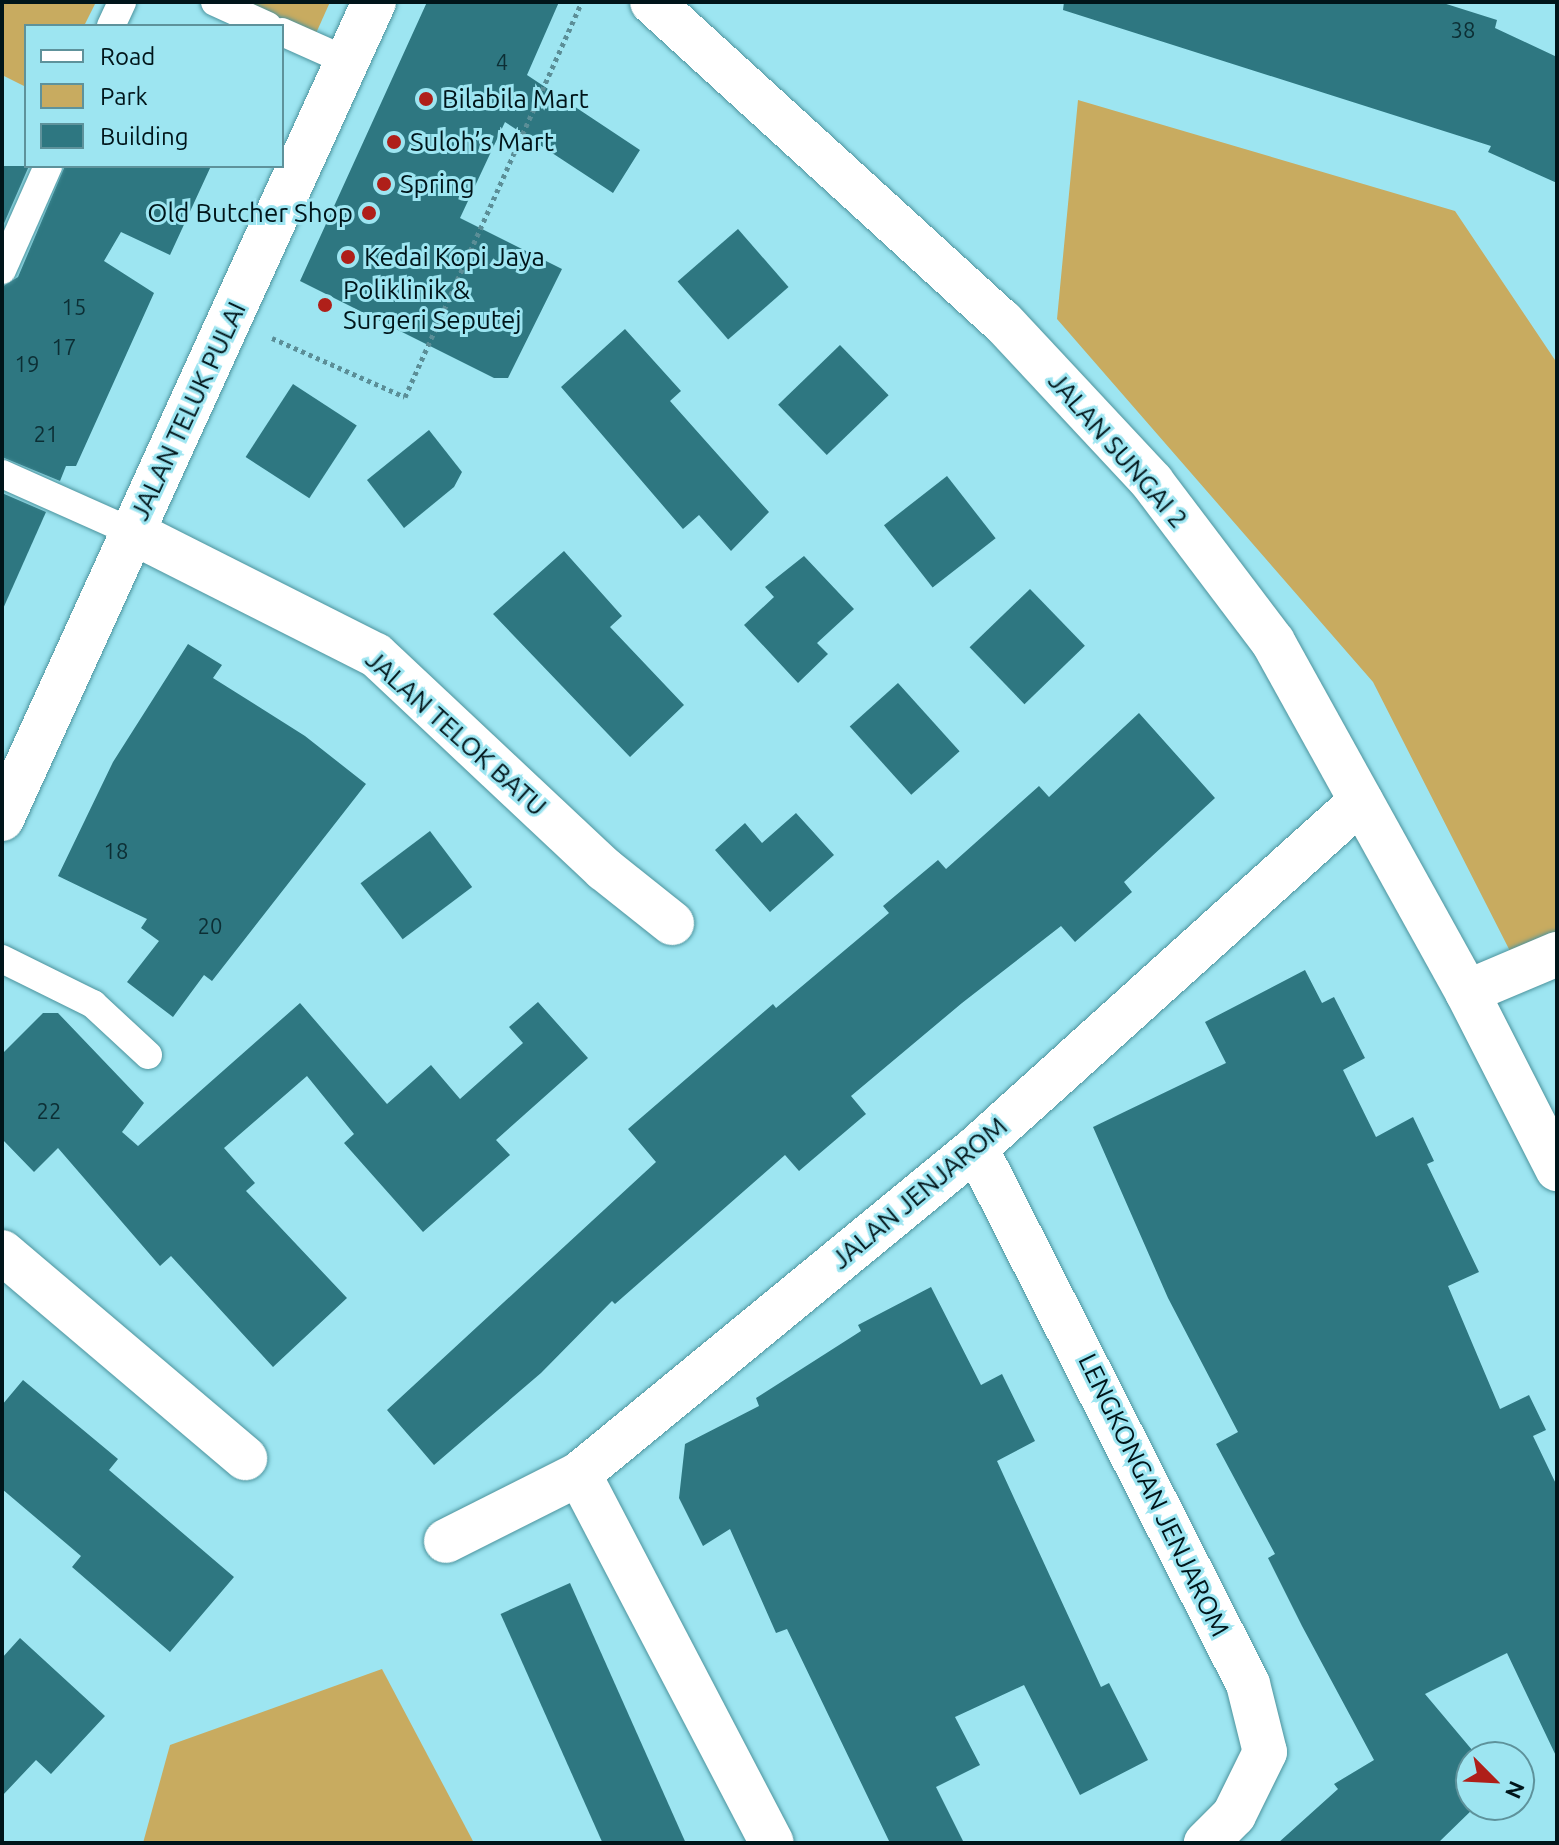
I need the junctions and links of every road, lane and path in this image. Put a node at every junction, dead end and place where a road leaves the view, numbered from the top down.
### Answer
1 (122, 2) edge
2 (215, 2) edge
3 (374, 2) edge
4 (582, 2) edge
5 (652, 2) edge
6 (112, 24) edge
7 (264, 24) edge
8 (284, 33) edge
9 (347, 61) junction
10 (47, 168) edge
11 (2, 270) edge
12 (231, 319) junction
13 (2, 474) edge
14 (132, 532) junction
15 (1361, 801) junction
16 (2, 819) edge
17 (672, 923) dead end
18 (1557, 954) edge
19 (2, 959) edge
20 (1467, 992) junction
21 (148, 1055) dead end
22 (976, 1148) junction
23 (1557, 1169) edge
24 (2, 1252) edge
25 (245, 1458) dead end
26 (579, 1474) junction
27 (446, 1541) dead end
28 (772, 1843) edge
29 (1206, 1843) edge

1 - 6 lane
2 - 7 lane
3 - 9 street, JALAN TELUK PULAI
4 - 12 path
5 - 15 street, JALAN SUNGAI 2
8 - 9 lane
9 - 12 street, JALAN TELUK PULAI
10 - 11 lane
12 - 14 street, JALAN TELUK PULAI
13 - 14 lane
14 - 16 street, JALAN TELUK PULAI
14 - 17 street, JALAN TELOK BATU
15 - 20 street, JALAN SUNGAI 2
15 - 22 street, JALAN JENJAROM
18 - 20 street
19 - 21 lane
20 - 23 street, JALAN SUNGAI 2
22 - 26 street, JALAN JENJAROM
22 - 29 street, LENGKONGAN JENJAROM
24 - 25 street
26 - 27 street, JALAN JENJAROM
26 - 28 street

